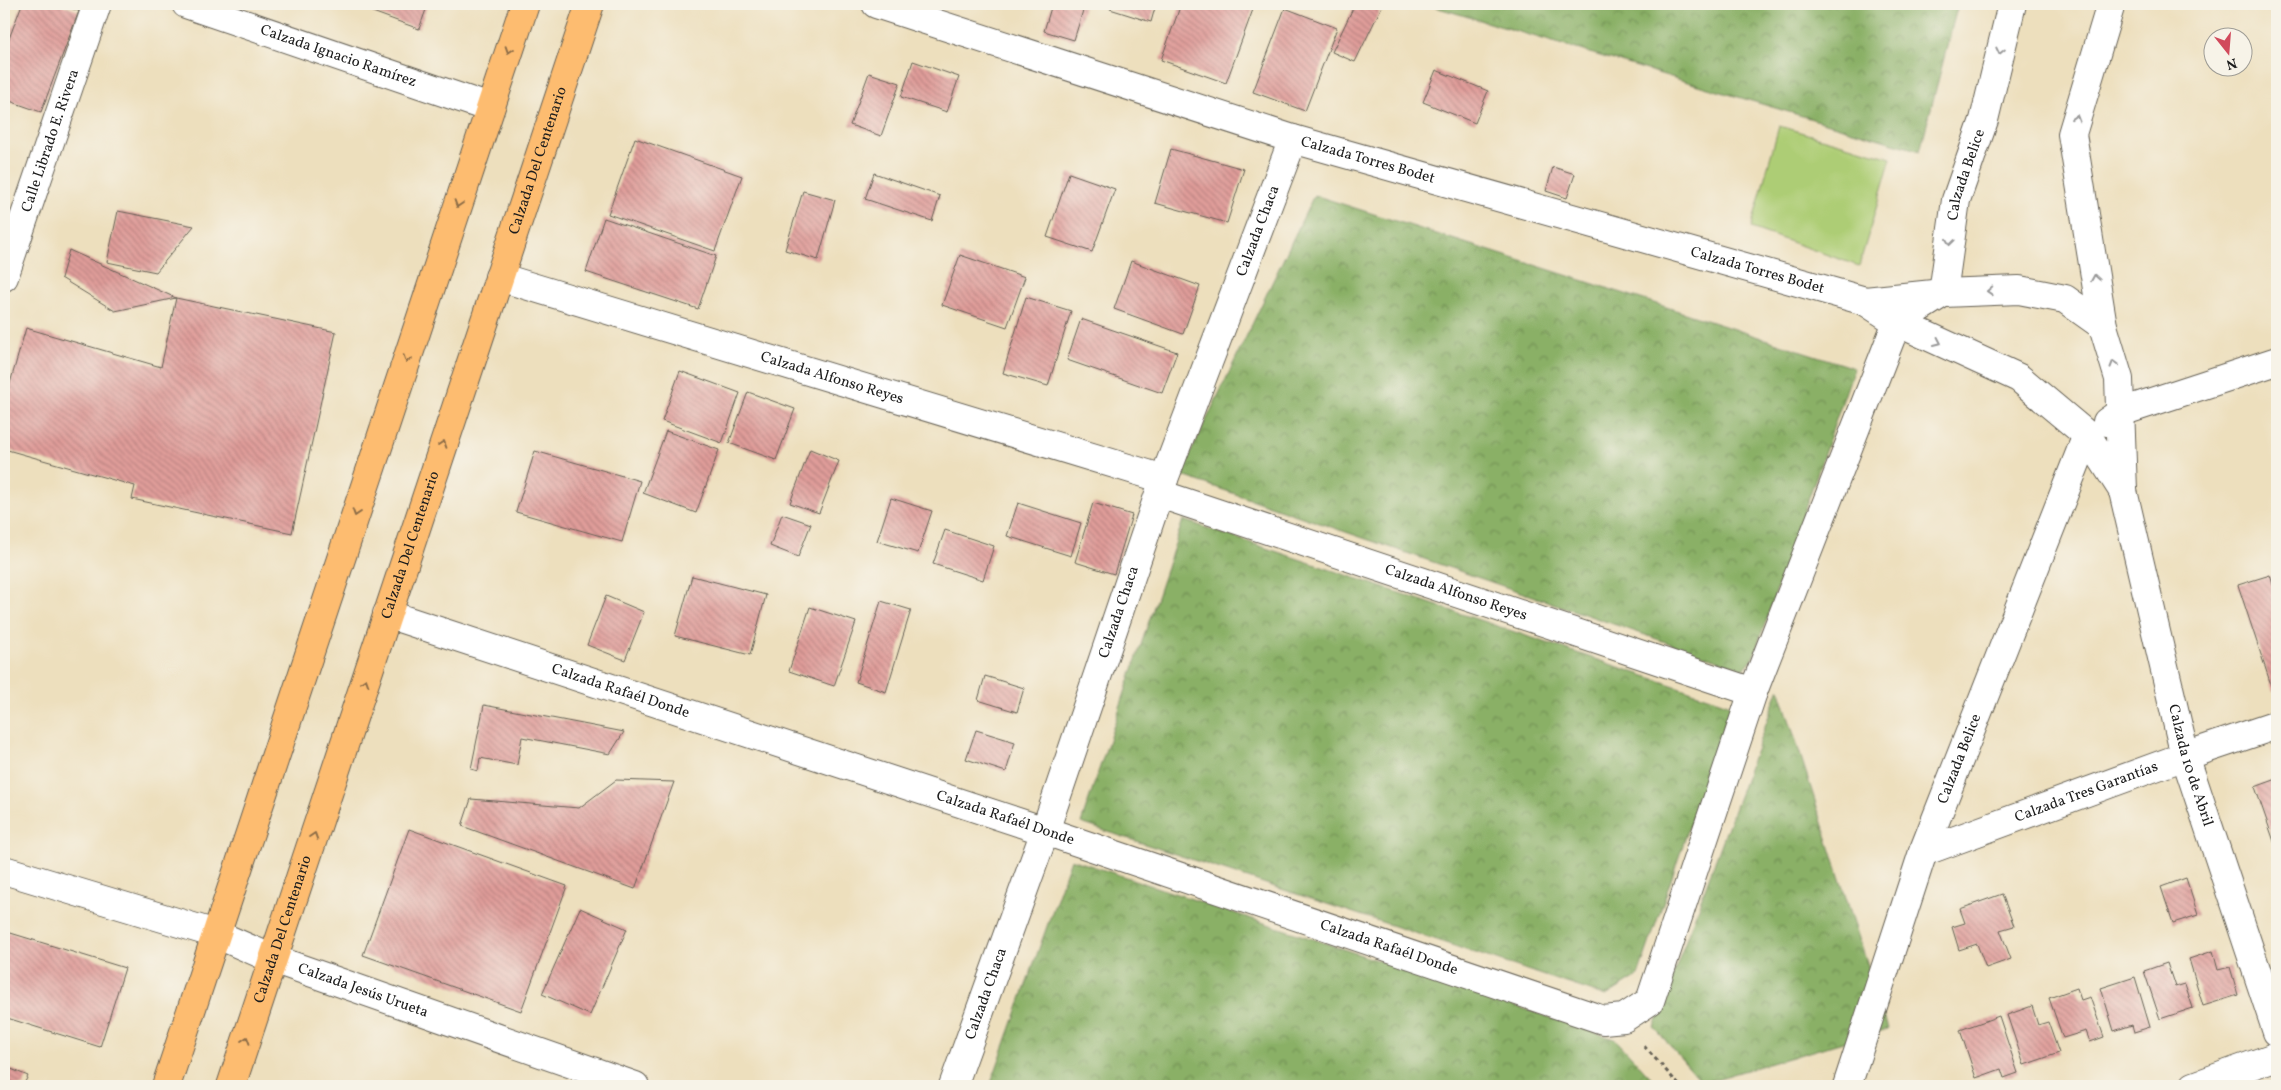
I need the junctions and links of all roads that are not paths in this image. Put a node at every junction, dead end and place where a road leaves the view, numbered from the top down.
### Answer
1 (97, 4) edge
2 (186, 4) edge
3 (524, 4) edge
4 (590, 4) edge
5 (876, 4) edge
6 (2012, 4) edge
7 (2111, 4) edge
8 (490, 108) junction
9 (1293, 140) junction
10 (4, 277) edge
11 (499, 277) junction
12 (1943, 293) junction
13 (1865, 301) junction
14 (1897, 322) junction
15 (2104, 326) junction
16 (2277, 360) edge
17 (2121, 412) junction
18 (2087, 435) junction
19 (1162, 487) junction
20 (2123, 491) junction
21 (387, 614) junction
22 (1753, 692) junction
23 (2277, 724) edge
24 (2185, 756) junction
25 (1045, 831) junction
26 (1923, 852) junction
27 (4, 870) edge
28 (216, 934) junction
29 (273, 959) junction
30 (2277, 1032) edge
31 (2277, 1056) edge
32 (166, 1086) edge
33 (231, 1086) edge
34 (635, 1086) edge
35 (953, 1086) edge
36 (1847, 1086) edge
37 (2194, 1086) edge

1 - 10 street, Calle Librado E. Rivera
2 - 8 street, Calzada Ignacio Ramírez
3 -> 8 main road
4 - 11 main road, Calzada Del Centenario
5 - 9 street, Calzada Torres Bodet
6 -> 12 street, Calzada Belice
15 -> 7 street
8 -> 28 main road
9 - 13 street, Calzada Torres Bodet
9 - 19 street, Calzada Chaca
11 - 19 street, Calzada Alfonso Reyes
21 -> 11 main road, Calzada Del Centenario
12 - 13 street, Calzada Torres Bodet
12 - 14 street
15 -> 12 street, Calzada Torres Bodet
13 - 14 street, Calzada Torres Bodet
14 -> 18 street, Calzada Torres Bodet
14 - 22 street
17 -> 15 street
16 - 17 street
17 - 18 street
17 - 20 street, Calzada 10 de Abril
18 - 20 street, Calzada 10 de Abril
18 - 26 street, Calzada Belice
19 - 22 street, Calzada Alfonso Reyes
19 - 25 street, Calzada Chaca
20 - 24 street, Calzada 10 de Abril
21 - 25 street, Calzada Rafaél Donde
29 -> 21 main road, Calzada Del Centenario
22 - 25 street, Calzada Rafaél Donde
23 - 24 street, Calzada Tres Garantías
24 - 26 street, Calzada Tres Garantías
24 - 30 street, Calzada 10 de Abril
25 - 35 street, Calzada Chaca
26 - 36 street, Calzada Belice
27 - 28 street, Calzada Jesús Urueta
28 - 29 street, Calzada Jesús Urueta
28 - 32 main road
33 -> 29 main road, Calzada Del Centenario
29 - 34 street, Calzada Jesús Urueta
31 - 37 street

